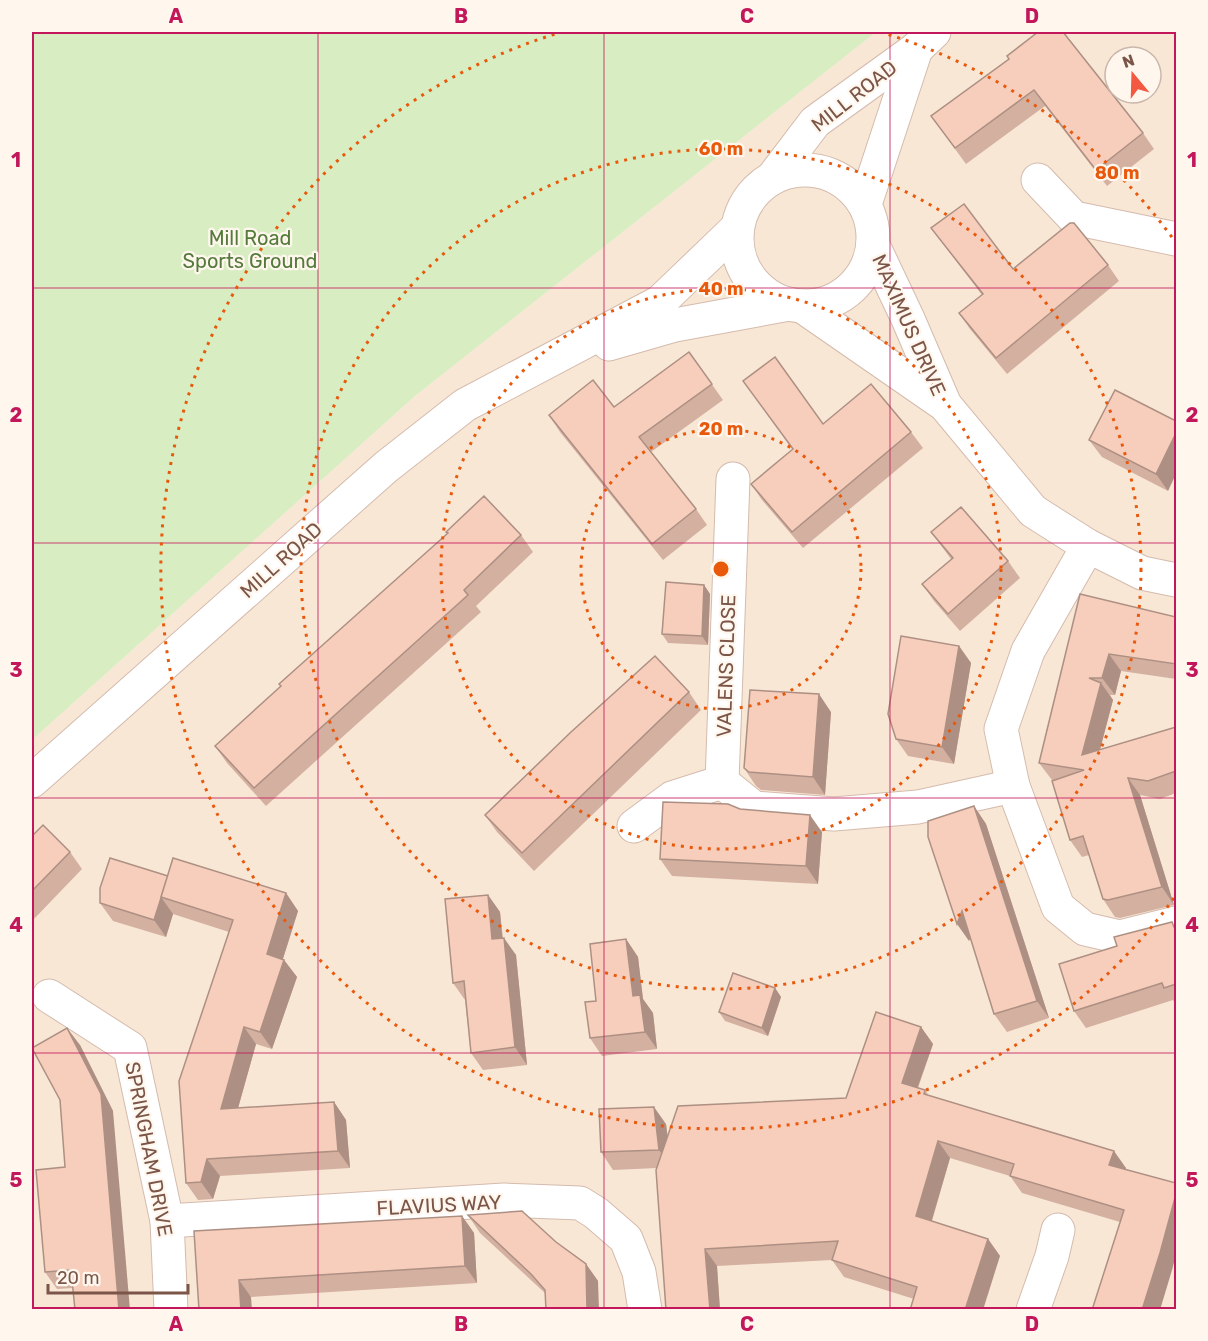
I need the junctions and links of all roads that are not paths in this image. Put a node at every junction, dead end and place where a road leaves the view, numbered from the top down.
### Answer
1 (925, 40) edge
2 (774, 176) junction
3 (1038, 180) dead end
4 (865, 204) junction
5 (736, 229) junction
6 (1176, 239) edge
7 (873, 245) junction
8 (795, 305) junction
9 (547, 361) junction
10 (945, 405) junction
11 (733, 478) dead end
12 (1088, 546) junction
13 (1176, 580) edge
14 (32, 781) edge
15 (722, 782) junction
16 (1013, 786) junction
17 (634, 826) dead end
18 (1176, 923) edge
19 (49, 996) dead end
20 (167, 1221) junction
21 (1058, 1230) dead end
22 (171, 1310) edge
23 (645, 1310) edge
24 (1033, 1310) edge

1 - 2 street, MILL ROAD
1 - 4 street, MILL ROAD
2 - 4 street
2 - 5 street
3 - 6 street
4 - 7 street
5 - 8 street
5 - 9 street, MILL ROAD
7 - 8 street
7 - 10 street, MAXIMUS DRIVE
8 - 9 street, MILL ROAD
8 - 10 street, MAXIMUS DRIVE
9 - 14 street, MILL ROAD
10 - 12 street, MAXIMUS DRIVE
11 - 15 street, VALENS CLOSE
12 - 13 street, MAXIMUS DRIVE
12 - 16 street
15 - 16 street
15 - 17 street
16 - 18 street
19 - 20 street, SPRINGHAM DRIVE
20 - 22 street, SPRINGHAM DRIVE
20 - 23 street, FLAVIUS WAY
21 - 24 street

